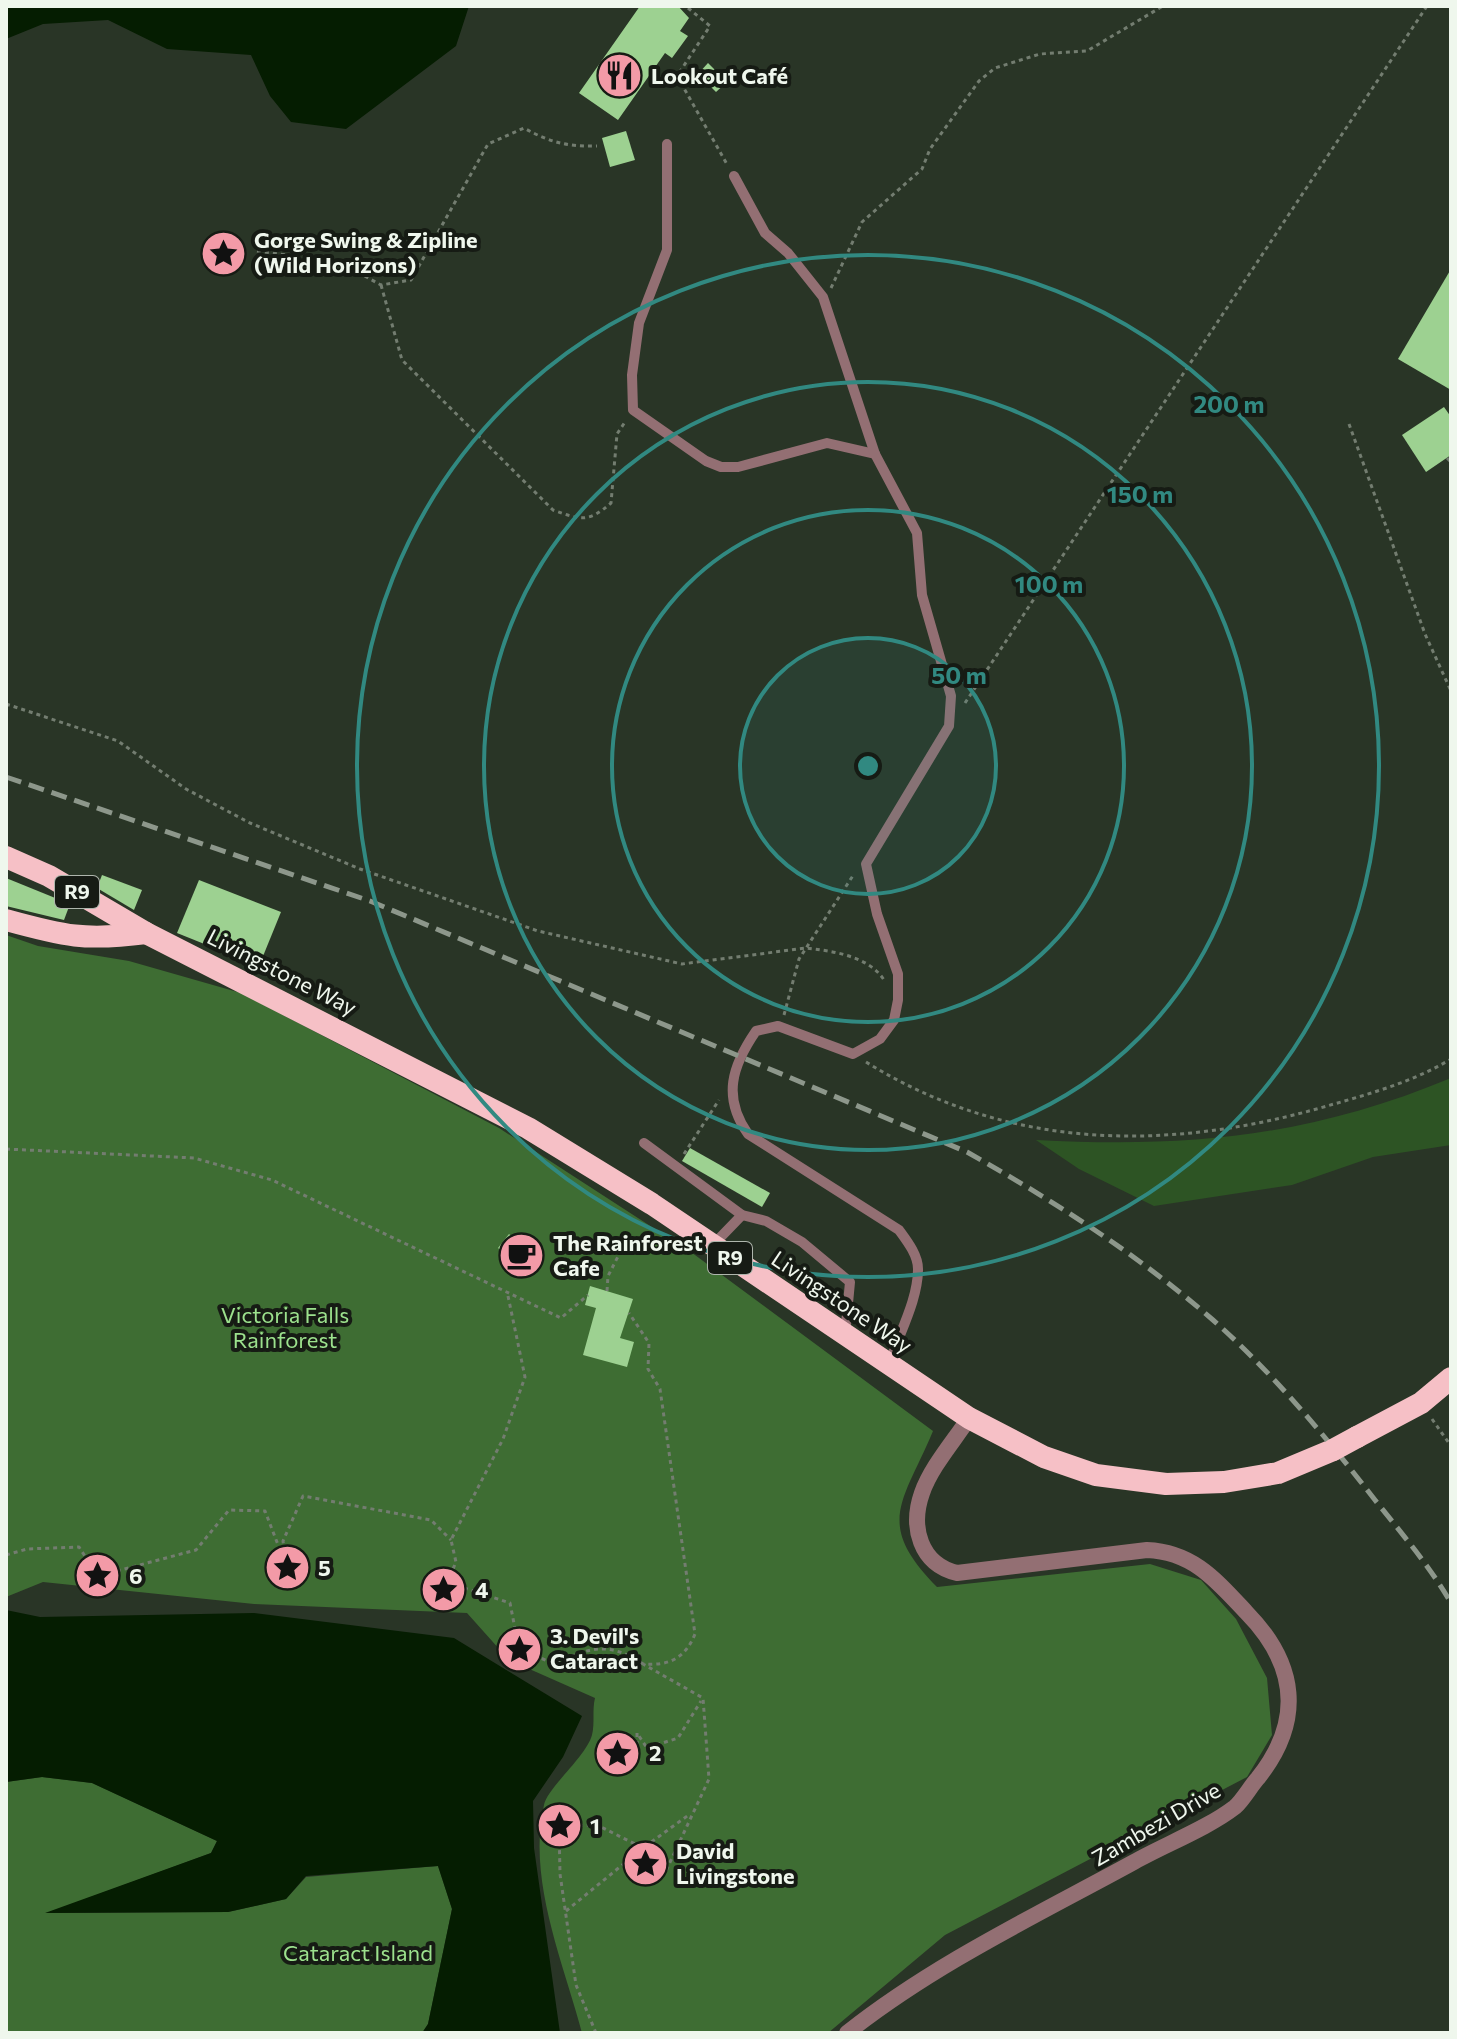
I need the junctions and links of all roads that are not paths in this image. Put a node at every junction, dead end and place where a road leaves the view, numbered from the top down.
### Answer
1 (667, 144) dead end
2 (734, 176) road end
3 (875, 454) junction
4 (6, 857) edge
5 (6, 920) edge
6 (146, 933) junction
7 (644, 1143) dead end
8 (742, 1215) junction
9 (713, 1246) junction
10 (845, 1337) junction
11 (889, 1365) junction
12 (1451, 1378) edge
13 (969, 1418) junction
14 (847, 2033) edge

1 - 3 lane
2 - 3 lane
3 - 11 lane
4 - 6 highway, Livingstone Way / R9
5 - 6 highway, R9
6 - 9 highway, Livingstone Way / R9
7 - 8 lane
8 - 9 lane
8 - 10 lane
9 - 10 highway, Livingstone Way / R9
10 - 11 highway, Livingstone Way / R9
11 - 13 highway, Livingstone Way / R9
12 - 13 highway, Livingstone Way / R9, bridge
13 - 14 street, Zambezi Drive

